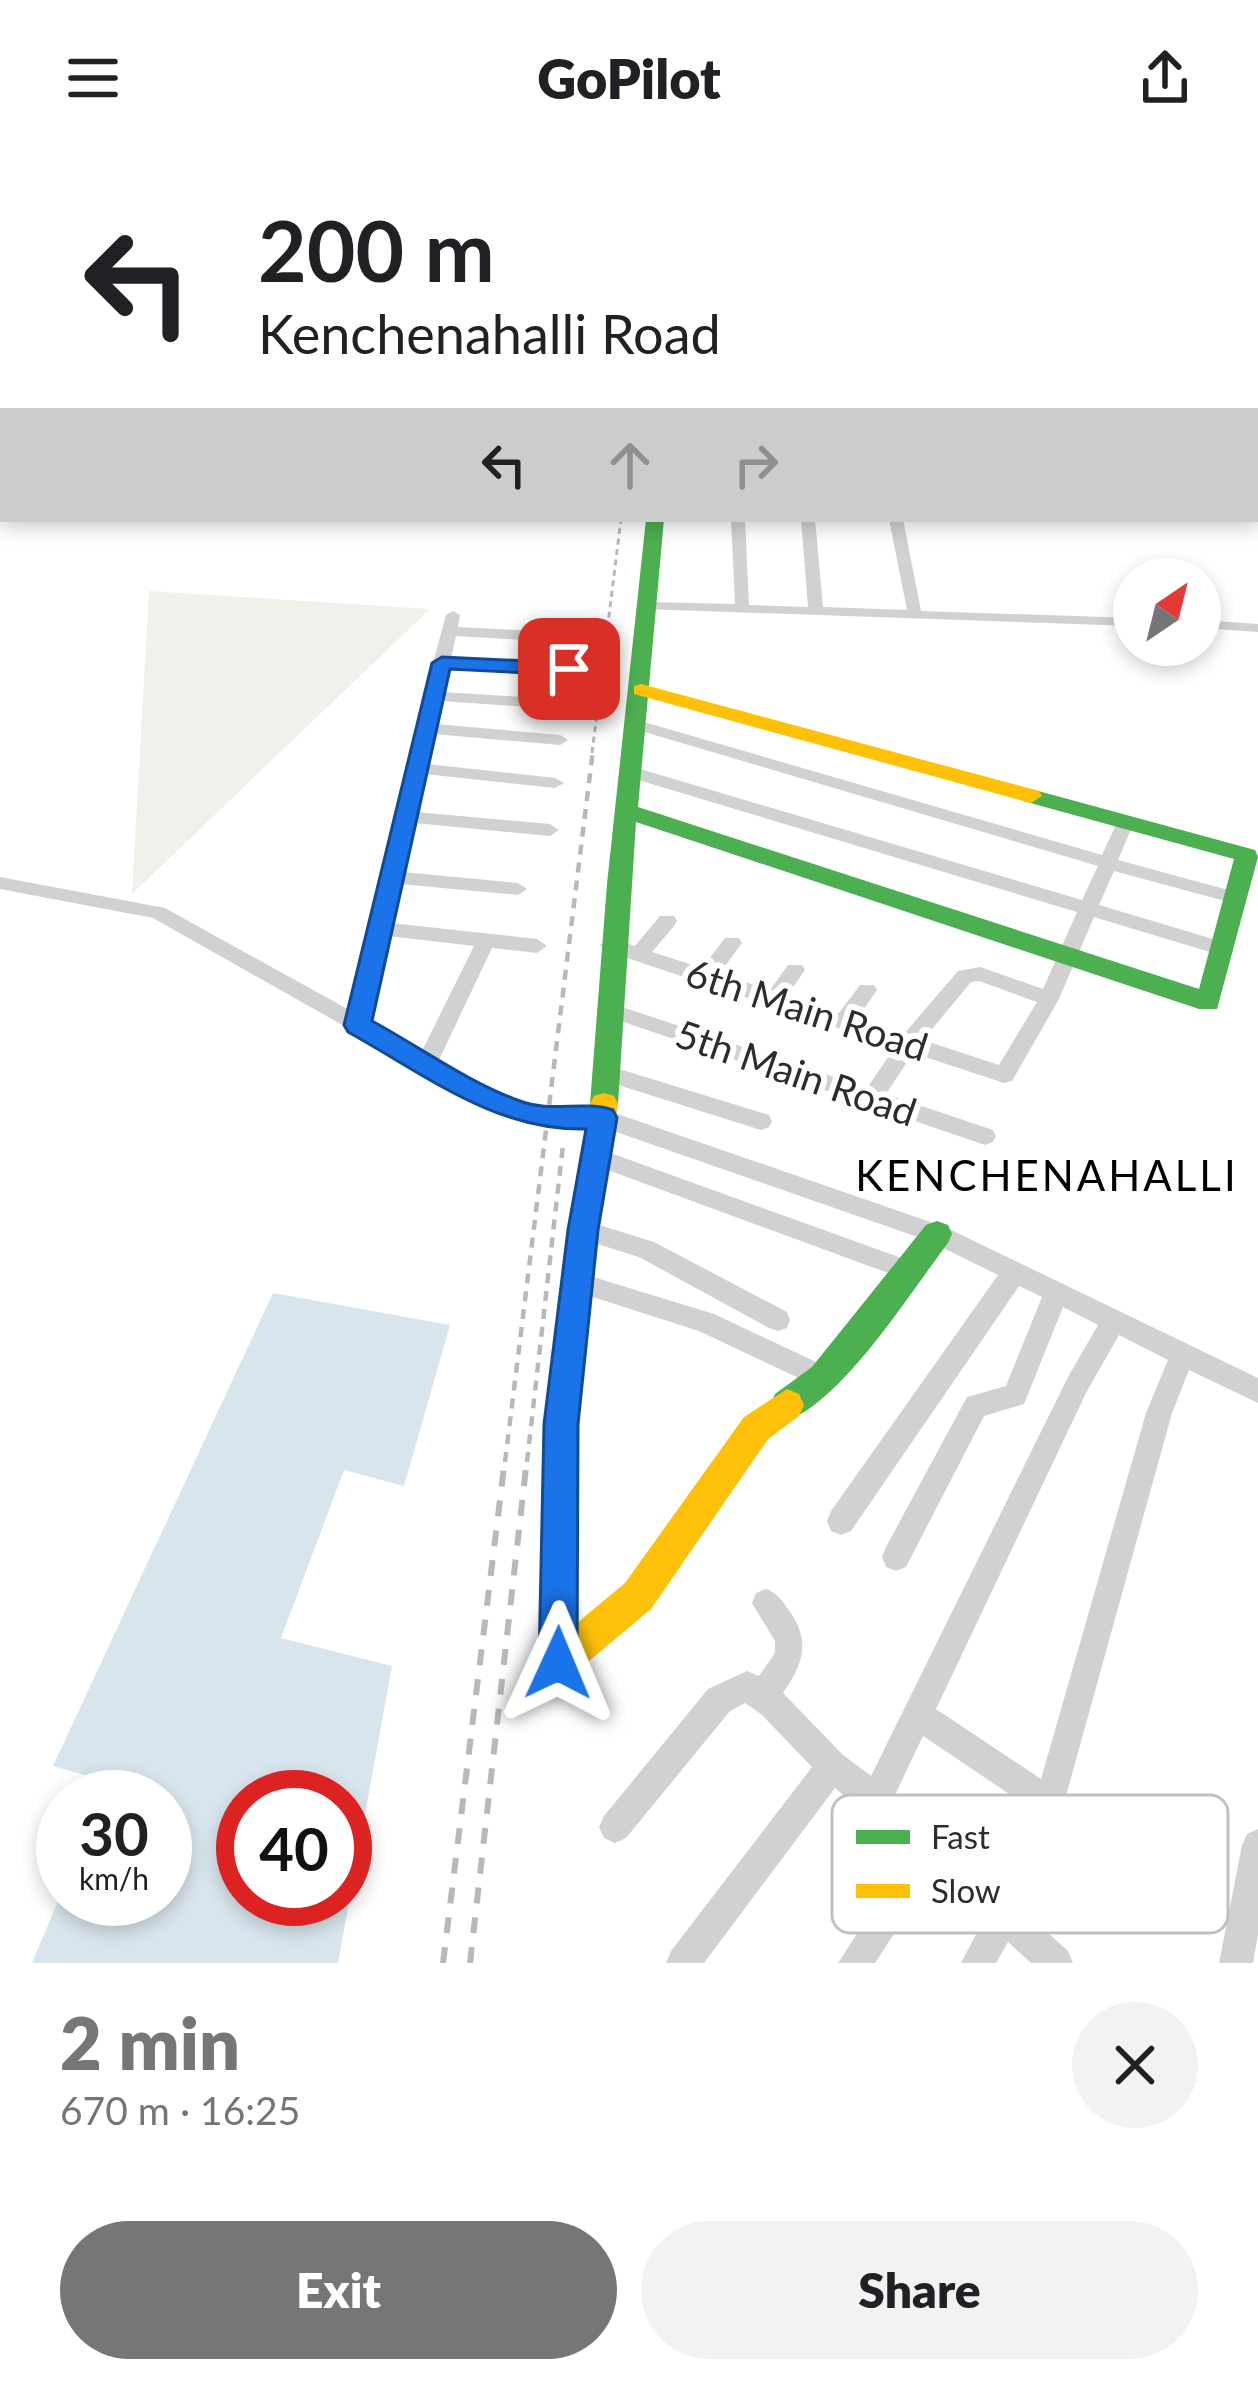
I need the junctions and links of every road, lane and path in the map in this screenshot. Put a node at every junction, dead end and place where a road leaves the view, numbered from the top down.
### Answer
1 (655, 522) edge
2 (737, 522) edge
3 (808, 522) edge
4 (897, 522) edge
5 (648, 606) junction
6 (742, 609) junction
7 (816, 612) junction
8 (915, 615) junction
9 (1113, 621) edge
10 (1221, 625) edge
11 (1258, 628) edge
12 (575, 638) dead end
13 (442, 663) junction
14 (569, 669) dead end
15 (641, 690) junction
16 (434, 696) junction
17 (572, 705) dead end
18 (637, 725) junction
19 (426, 728) junction
20 (560, 740) dead end
21 (416, 768) junction
22 (631, 772) junction
23 (555, 783) dead end
24 (626, 811) junction
25 (405, 817) junction
26 (1125, 822) junction
27 (550, 830) dead end
28 (1108, 862) junction
29 (390, 878) junction
30 (0, 883) edge
31 (518, 889) dead end
32 (1236, 898) junction
33 (1091, 908) junction
34 (667, 921) dead end
35 (379, 928) junction
36 (486, 941) junction
37 (732, 943) dead end
38 (610, 945) junction
39 (537, 946) dead end
40 (1222, 949) junction
41 (639, 954) junction
42 (1071, 955) junction
43 (947, 963) dead end
44 (796, 970) dead end
45 (980, 974) junction
46 (706, 977) junction
47 (867, 989) dead end
48 (774, 999) junction
49 (1049, 999) junction
50 (607, 1009) junction
51 (843, 1022) junction
52 (358, 1025) junction
53 (909, 1043) junction
54 (426, 1064) junction
55 (602, 1072) junction
56 (872, 1098) junction
57 (603, 1118) junction
58 (761, 1121) dead end
59 (985, 1136) dead end
60 (595, 1156) junction
61 (583, 1230) junction
62 (938, 1234) junction
63 (1016, 1270) junction
64 (910, 1271) junction
65 (580, 1283) junction
66 (1057, 1291) junction
67 (778, 1320) dead end
68 (1114, 1321) junction
69 (1183, 1355) junction
70 (824, 1378) junction
71 (1258, 1391) edge
72 (841, 1521) dead end
73 (896, 1557) dead end
74 (766, 1603) dead end
75 (762, 1696) junction
76 (918, 1715) junction
77 (832, 1766) junction
78 (871, 1795) edge
79 (878, 1795) edge
80 (1038, 1795) edge
81 (1052, 1795) edge
82 (615, 1827) dead end
83 (1258, 1845) edge
84 (875, 1933) edge
85 (995, 1933) edge
86 (1023, 1933) edge
87 (683, 1963) edge
88 (855, 1963) edge
89 (978, 1963) edge
90 (1057, 1963) edge
91 (1236, 1963) edge

1 - 5 street
2 - 6 street
3 - 7 street
4 - 8 street
5 - 6 street
5 - 15 street
6 - 7 street
7 - 8 street
8 - 9 street
10 - 11 street
12 - 13 street
13 - 14 street
13 - 16 street
15 - 18 street
15 - 26 street
16 - 17 street
16 - 19 street
18 - 22 street
18 - 28 street
19 - 20 street
19 - 21 street
21 - 23 street
21 - 25 street
22 - 24 street
22 - 33 street
24 - 38 street
24 - 42 street
25 - 27 street
25 - 29 street
26 - 28 street
26 - 32 street
28 - 32 street
28 - 33 street
29 - 31 street
29 - 35 street
30 - 52 street
32 - 40 street
33 - 40 street
33 - 42 street
34 - 41 street
35 - 36 street
35 - 52 street
36 - 39 street
36 - 54 street
37 - 46 street
38 - 41 street, 6th Main Road
38 - 50 street
40 - 42 street
41 - 46 street, 6th Main Road
42 - 49 street
43 - 45 street
44 - 48 street
45 - 49 street
45 - 53 street
46 - 48 street, 6th Main Road
47 - 51 street
48 - 51 street, 6th Main Road
49 - 53 street, 6th Main Road
50 - 55 street
50 - 56 street, 5th Main Road
51 - 53 street, 6th Main Road
52 - 54 street
53 - 56 street
54 - 57 street
55 - 57 street
55 - 58 street
56 - 59 street, 5th Main Road
57 - 60 street
57 - 62 street
60 - 61 street
60 - 64 street
61 - 65 street
61 - 67 street
62 - 63 street
62 - 64 street
63 - 66 street
63 - 72 street
64 - 70 street
65 - 70 street
65 - 70 street
66 - 68 street
66 - 73 street
68 - 69 street
68 - 76 street
69 - 71 street
69 - 81 street
74 - 75 street
75 - 77 street
75 - 82 street
76 - 79 street
76 - 80 street
77 - 78 street
77 - 87 street
83 - 91 street
84 - 88 street
85 - 89 street
86 - 90 street

